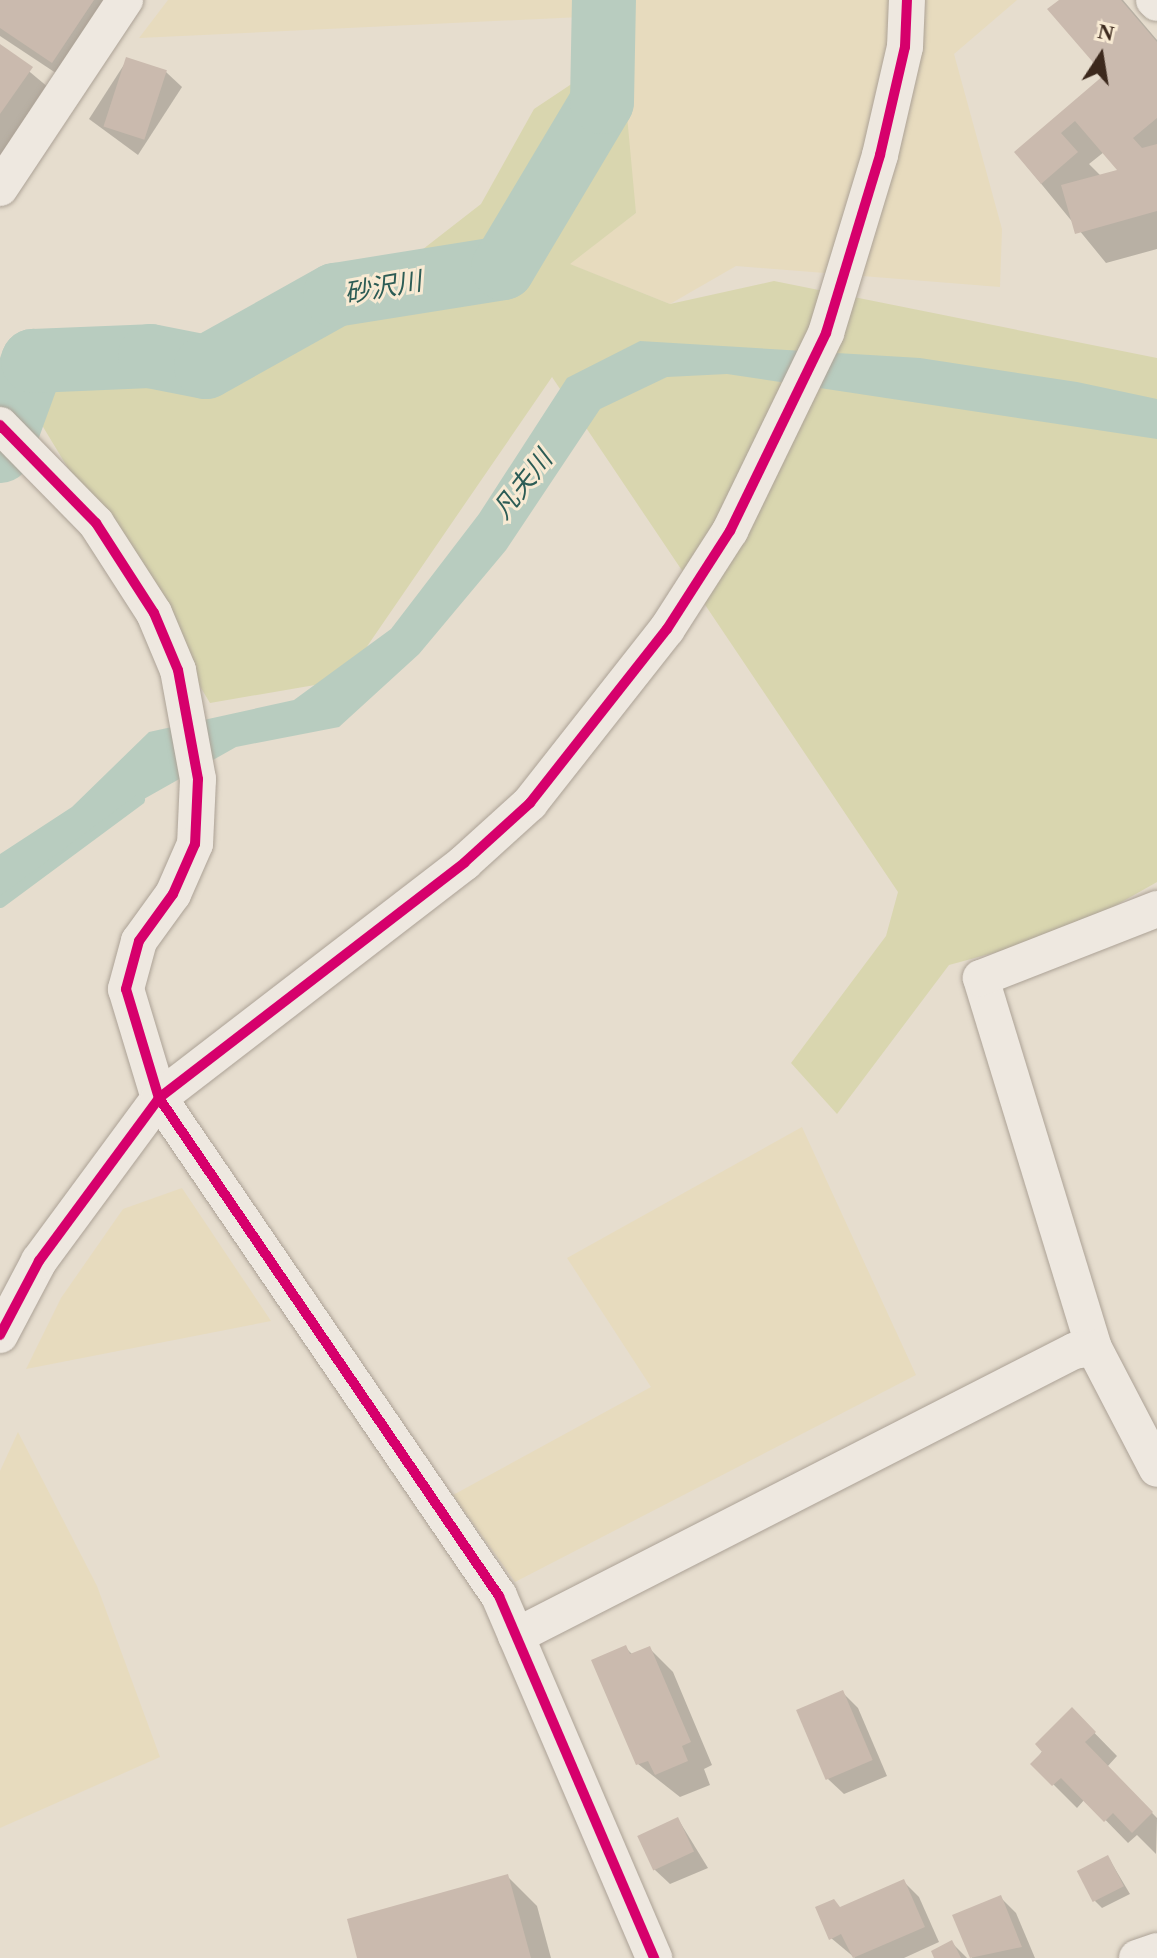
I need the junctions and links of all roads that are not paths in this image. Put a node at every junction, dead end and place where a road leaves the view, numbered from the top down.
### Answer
1 (125, 0) edge
2 (907, 0) edge
3 (0, 188) edge
4 (0, 425) edge
5 (1157, 909) edge
6 (159, 1098) junction
7 (0, 1335) edge
8 (1094, 1348) junction
9 (1157, 1469) edge
10 (516, 1636) junction
11 (1157, 1951) edge
12 (654, 1958) edge
13 (1137, 1958) edge

1 - 3 street
2 - 6 street
4 - 6 street
5 - 8 street
6 - 7 street
6 - 10 street
8 - 9 street
8 - 10 street
10 - 12 street
11 - 13 street

